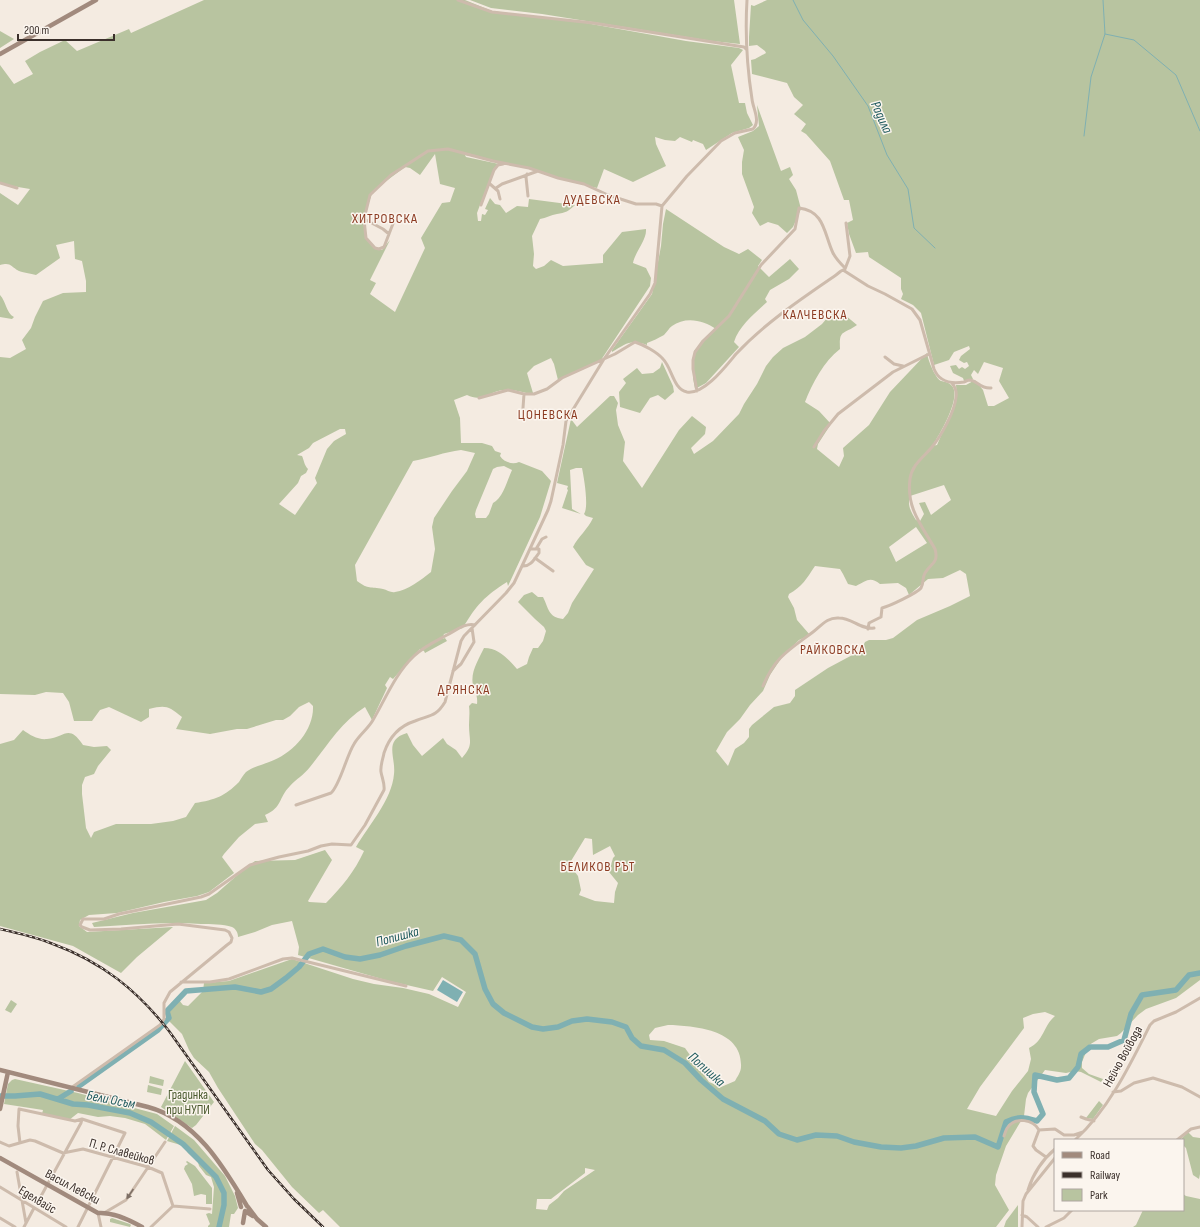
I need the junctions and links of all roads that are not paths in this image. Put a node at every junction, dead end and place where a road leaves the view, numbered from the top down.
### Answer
1 (96, 0) edge
2 (458, 0) edge
3 (747, 0) edge
4 (746, 49) junction
5 (0, 54) edge
6 (503, 164) junction
7 (538, 171) junction
8 (527, 174) junction
9 (0, 182) edge
10 (490, 184) junction
11 (17, 188) dead end
12 (496, 188) junction
13 (528, 196) dead end
14 (500, 199) dead end
15 (481, 206) dead end
16 (662, 206) junction
17 (364, 220) junction
18 (394, 221) dead end
19 (846, 223) dead end
20 (389, 234) junction
21 (845, 270) junction
22 (928, 354) junction
23 (885, 357) dead end
24 (604, 359) junction
25 (903, 366) junction
26 (952, 383) junction
27 (991, 388) dead end
28 (697, 391) junction
29 (524, 394) junction
30 (479, 398) dead end
31 (523, 408) dead end
32 (814, 447) dead end
33 (546, 537) dead end
34 (530, 549) junction
35 (536, 549) junction
36 (535, 558) junction
37 (522, 566) junction
38 (553, 571) dead end
39 (475, 625) junction
40 (472, 628) junction
41 (874, 628) dead end
42 (868, 629) junction
43 (452, 671) junction
44 (763, 686) dead end
45 (296, 805) dead end
46 (181, 982) junction
47 (406, 986) dead end
48 (1200, 998) edge
49 (0, 1070) edge
50 (8, 1072) junction
51 (71, 1088) junction
52 (1113, 1092) junction
53 (1200, 1097) edge
54 (0, 1107) edge
55 (1081, 1117) dead end
56 (82, 1119) junction
57 (1094, 1121) junction
58 (1200, 1127) edge
59 (1039, 1130) junction
60 (1084, 1132) junction
61 (1064, 1135) junction
62 (1004, 1136) dead end
63 (1064, 1139) edge
64 (1076, 1139) edge
65 (1178, 1139) edge
66 (0, 1142) edge
67 (165, 1142) dead end
68 (20, 1143) junction
69 (1054, 1150) edge
70 (65, 1152) junction
71 (0, 1155) edge
72 (112, 1157) junction
73 (1046, 1157) junction
74 (0, 1158) edge
75 (1054, 1159) edge
76 (148, 1167) junction
77 (17, 1170) junction
78 (47, 1185) junction
79 (0, 1187) edge
80 (1026, 1194) junction
81 (40, 1198) dead end
82 (22, 1201) junction
83 (173, 1206) junction
84 (34, 1208) junction
85 (87, 1208) junction
86 (245, 1208) junction
87 (210, 1209) dead end
88 (1071, 1211) edge
89 (98, 1213) junction
90 (104, 1213) junction
91 (1022, 1215) junction
92 (252, 1216) junction
93 (0, 1218) edge
94 (257, 1220) junction
95 (26, 1222) junction
96 (243, 1225) edge
97 (15, 1227) edge
98 (24, 1227) edge
99 (66, 1227) edge
100 (78, 1227) edge
101 (101, 1227) edge
102 (142, 1227) edge
103 (151, 1227) edge
104 (266, 1227) edge
105 (1022, 1227) edge
106 (1038, 1227) edge
107 (1046, 1227) edge

1 - 5 street
2 - 4 street
3 - 4 street
4 - 16 street
6 - 7 street
6 - 10 street
6 - 17 street
7 - 8 street
7 - 16 street
8 - 12 street
8 - 13 street
9 - 11 street
10 - 12 street
10 - 15 street
12 - 14 street
16 - 24 street
17 - 20 street
17 - 20 street
18 - 20 street
19 - 21 street
21 - 22 street
21 - 28 street
21 - 28 street
22 - 25 street
22 - 26 street
23 - 25 street
24 - 28 street
24 - 29 street
24 - 34 street
25 - 32 street
26 - 27 street
26 - 42 street
29 - 30 street
29 - 31 street
33 - 35 street
34 - 35 street
34 - 37 street
35 - 36 street
36 - 37 street
36 - 38 street
37 - 39 street
39 - 40 street
39 - 45 street
40 - 43 street
40 - 43 street
41 - 42 street
42 - 44 street
43 - 46 street
46 - 47 street
46 - 51 street
48 - 52 street, Нейчо Войвода
49 - 50 street
50 - 51 street
50 - 54 street
51 - 86 street
52 - 53 street
52 - 57 street, Нейчо Войвода
55 - 57 street
56 - 68 street
56 - 70 street
56 - 72 street
57 - 60 street, Нейчо Войвода
58 - 65 street
59 - 61 street
59 - 62 street
59 - 73 street
60 - 61 street
60 - 64 street, Нейчо Войвода
61 - 63 street
66 - 68 street, П. Р. Славейков
67 - 76 street
68 - 70 street, П. Р. Славейков
69 - 73 street
70 - 72 street, П. Р. Славейков
70 - 78 street
71 - 77 street, Васил Левски
72 - 76 street, П. Р. Славейков
72 - 85 street
73 - 80 street
74 - 77 street, Васил Левски
75 - 80 street
76 - 83 street, П. Р. Славейков
76 -> 90 street
77 - 78 street, Васил Левски
77 - 82 street
78 - 81 street
78 - 85 street, Васил Левски
79 - 82 street, Еделвайс
80 - 91 street
82 - 84 street, Еделвайс
82 - 95 street
83 - 87 street
83 - 103 street
84 - 95 street
84 - 99 street, Еделвайс
85 - 89 street, Васил Левски
85 - 100 street
86 - 92 street
86 - 94 street
86 - 96 street
88 - 107 street
89 - 90 street, Васил Левски
89 - 101 street
90 - 102 street, Васил Левски
91 - 105 street
91 - 106 street
92 - 94 street
92 - 96 street
93 - 97 street
94 - 104 street
95 - 98 street

